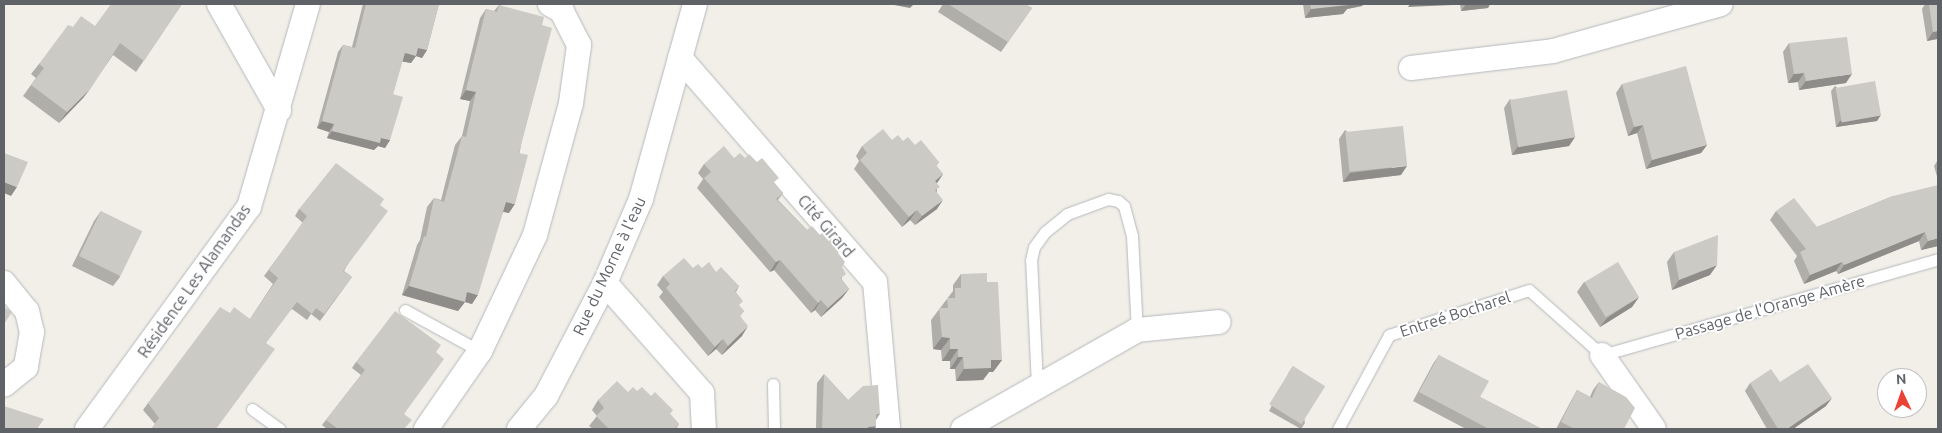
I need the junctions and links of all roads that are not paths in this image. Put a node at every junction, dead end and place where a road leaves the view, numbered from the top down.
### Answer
1 (219, 4) edge
2 (308, 4) edge
3 (550, 4) edge
4 (695, 4) edge
5 (1721, 4) edge
6 (680, 58) junction
7 (1412, 68) dead end
8 (279, 110) junction
9 (1938, 259) edge
10 (4, 282) edge
11 (605, 283) junction
12 (405, 310) dead end
13 (1219, 322) dead end
14 (1137, 330) junction
15 (480, 351) junction
16 (1602, 355) junction
17 (773, 384) dead end
18 (4, 385) edge
19 (1037, 385) junction
20 (252, 409) dead end
21 (87, 429) edge
22 (280, 429) edge
23 (426, 429) edge
24 (519, 429) edge
25 (704, 429) edge
26 (774, 429) edge
27 (888, 429) edge
28 (963, 429) edge
29 (1338, 429) edge
30 (1654, 429) edge

1 - 8 street
2 - 8 street, Résidence Les Alamandas
3 - 15 street
4 - 6 street, Rue du Morne à l'eau
5 - 7 street
6 - 11 street, Rue du Morne à l'eau
6 - 27 street, Cité Girard
8 - 21 street, Résidence Les Alamandas
9 - 16 lane, Passage de l'Orange Amère
10 - 18 street
11 - 24 street, Rue du Morne à l'eau
11 - 25 street
12 - 15 lane
13 - 14 street
14 - 19 street
14 - 19 lane
15 - 23 street
16 - 29 lane, Entreé Bocharel
16 - 30 street
17 - 26 lane
19 - 28 street
20 - 22 lane

